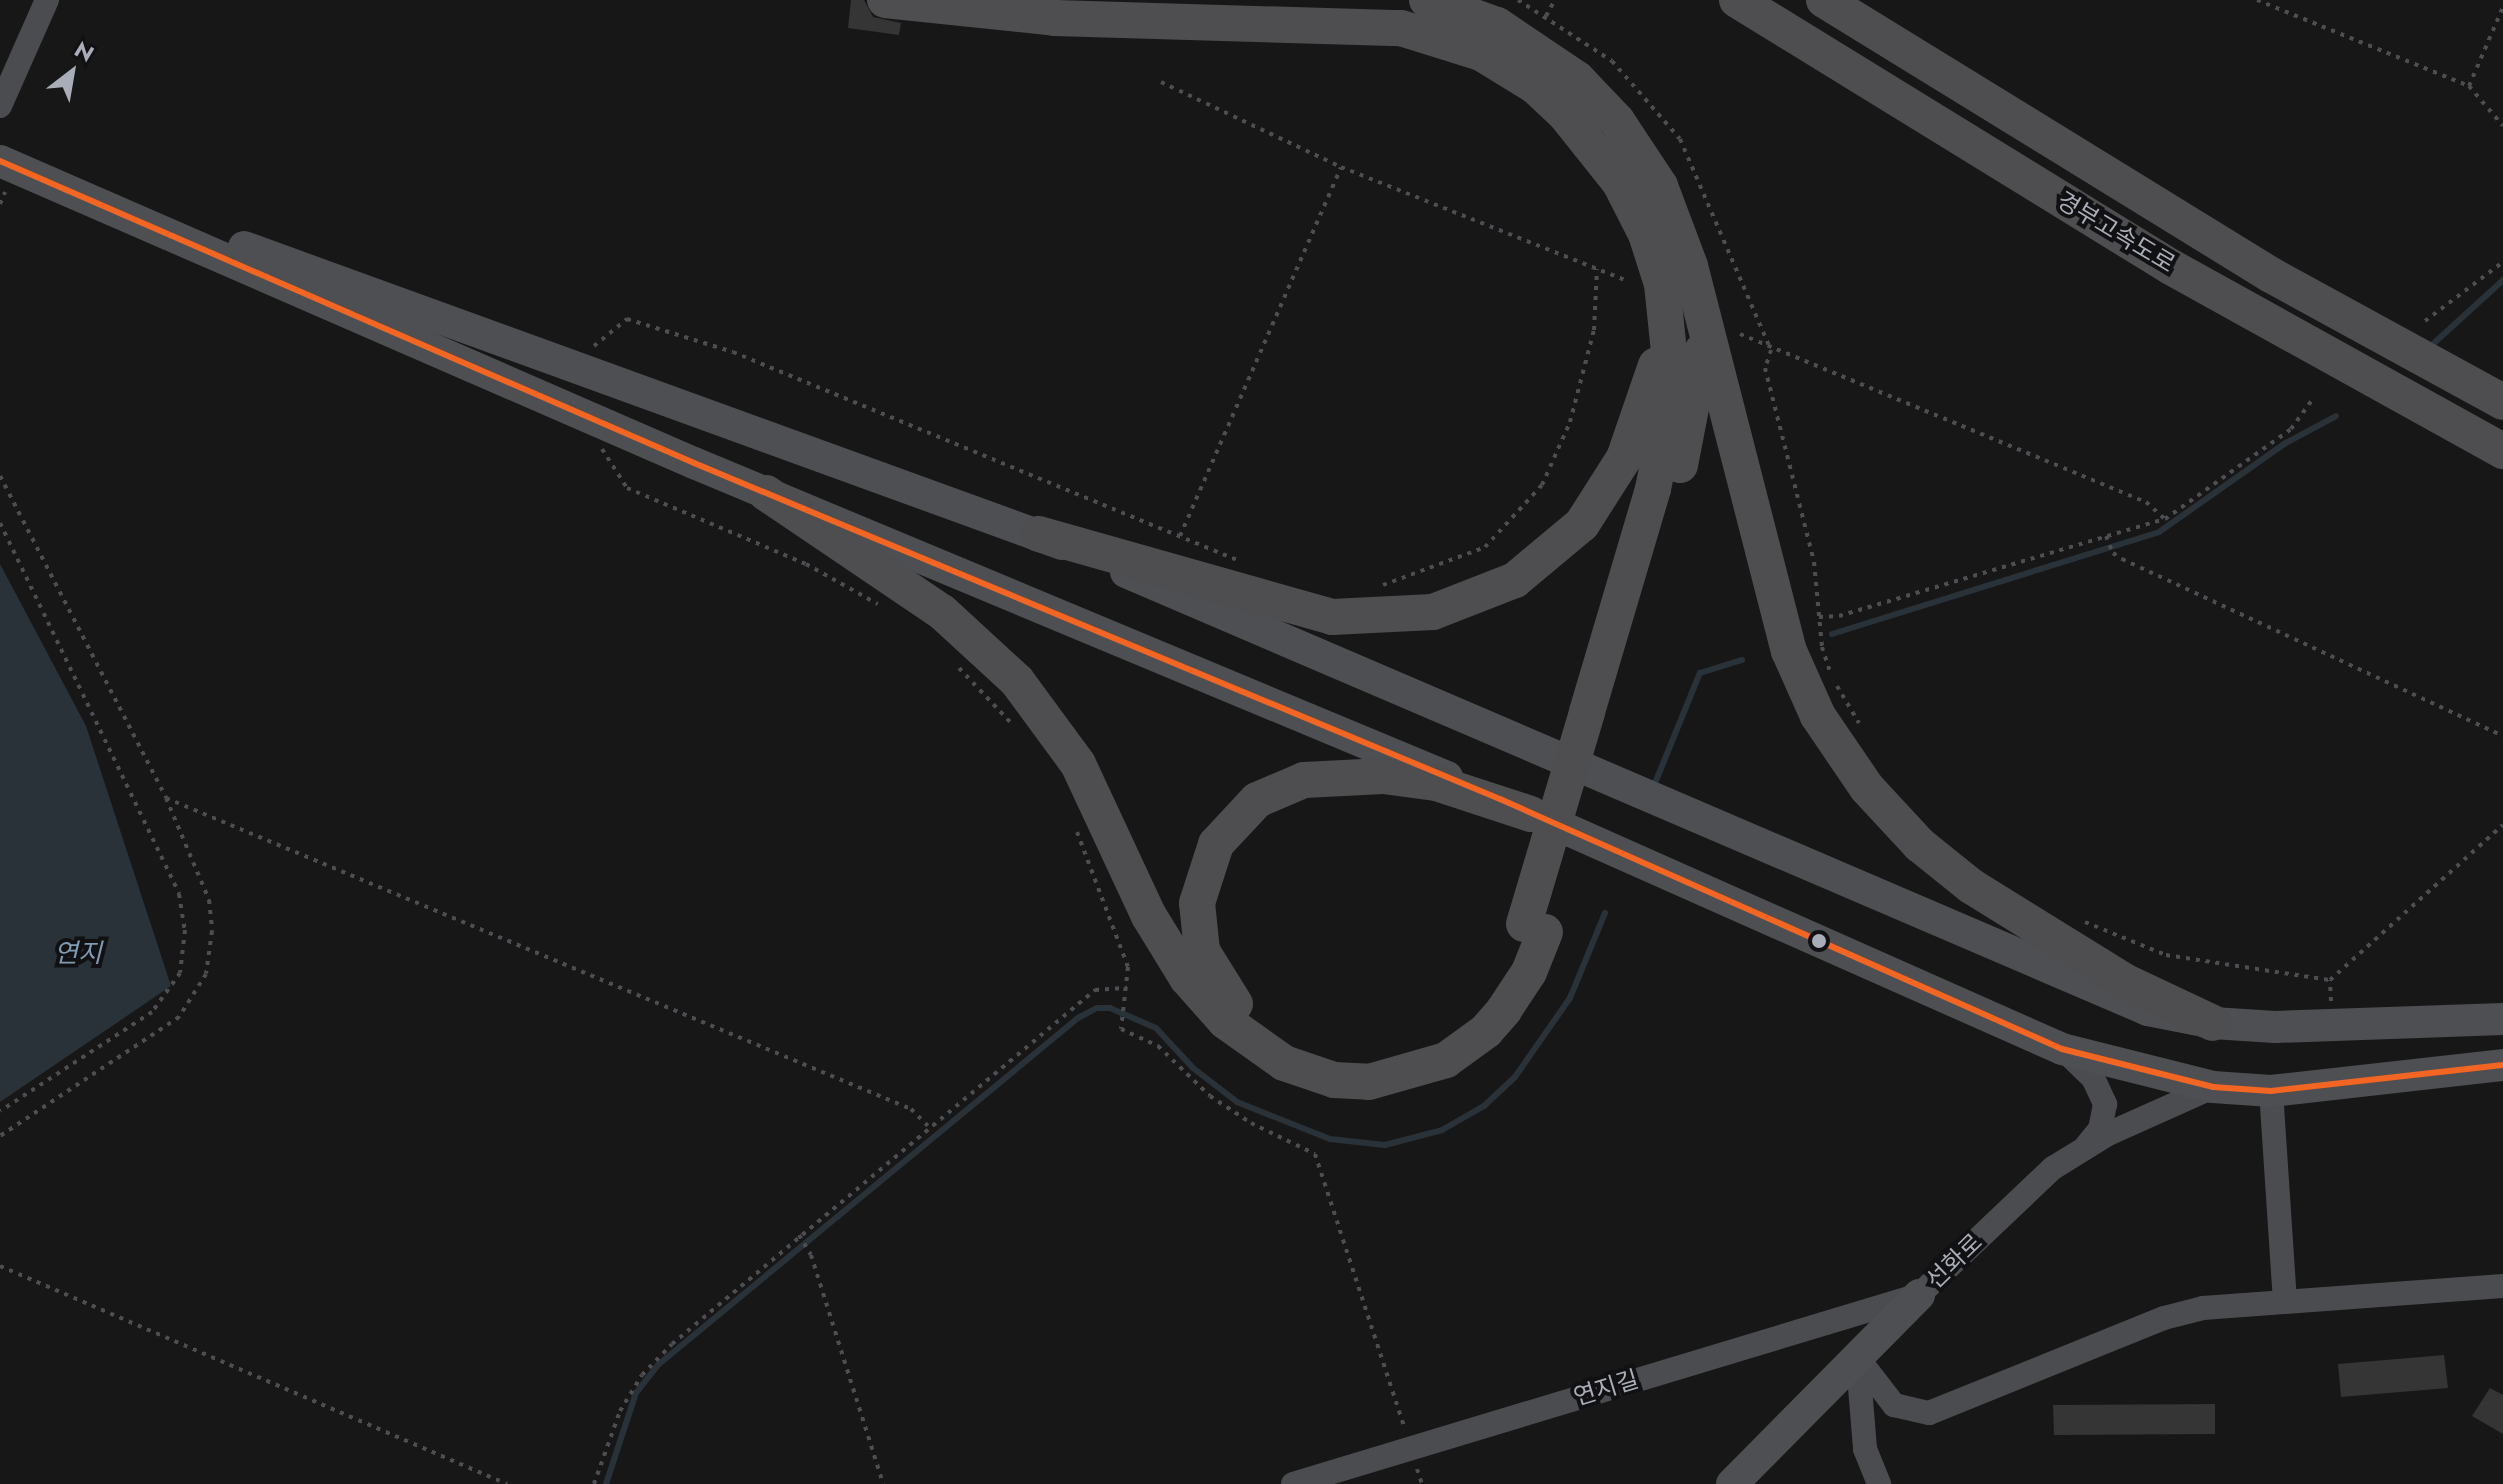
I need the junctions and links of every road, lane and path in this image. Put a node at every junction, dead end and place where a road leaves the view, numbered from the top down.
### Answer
1 (47, 0) edge
2 (885, 0) edge
3 (1427, 0) edge
4 (1518, 0) edge
5 (1555, 0) edge
6 (1737, 0) edge
7 (1824, 0) edge
8 (2257, 0) edge
9 (2503, 7) edge
10 (1546, 16) junction
11 (1161, 82) dead end
12 (2469, 86) junction
13 (0, 106) edge
14 (2503, 126) edge
15 (0, 160) edge
16 (1341, 167) junction
17 (2503, 262) edge
18 (1597, 269) junction
19 (1627, 281) dead end
20 (1681, 297) junction
21 (2425, 321) dead end
22 (1740, 334) dead end
23 (1771, 350) junction
24 (571, 365) junction
25 (2311, 401) dead end
26 (2503, 402) edge
27 (588, 418) junction
28 (2503, 451) edge
29 (0, 476) edge
30 (766, 493) junction
31 (2165, 519) junction
32 (0, 523) edge
33 (1039, 534) junction
34 (1180, 536) junction
35 (2106, 536) junction
36 (1240, 561) dead end
37 (1374, 588) dead end
38 (884, 608) dead end
39 (1819, 617) junction
40 (954, 662) dead end
41 (1864, 732) dead end
42 (2503, 736) edge
43 (1025, 738) dead end
44 (166, 798) junction
45 (1531, 814) junction
46 (1074, 823) dead end
47 (2503, 825) edge
48 (2077, 919) dead end
49 (1534, 928) junction
50 (2330, 980) junction
51 (1127, 988) junction
52 (2503, 1019) edge
53 (2213, 1023) junction
54 (2332, 1027) junction
55 (2062, 1049) junction
56 (2503, 1065) edge
57 (2213, 1087) junction
58 (2271, 1091) junction
59 (0, 1111) edge
60 (929, 1127) junction
61 (0, 1136) edge
62 (2083, 1149) junction
63 (801, 1237) junction
64 (0, 1266) edge
65 (2503, 1286) edge
66 (1919, 1295) junction
67 (2285, 1302) junction
68 (1857, 1357) junction
69 (1410, 1446) junction
70 (507, 1484) edge
71 (594, 1484) edge
72 (883, 1484) edge
73 (1293, 1484) edge
74 (1422, 1484) edge
75 (1732, 1484) edge
76 (1879, 1484) edge

1 - 13 street
2 - 20 highway
3 - 20 highway
4 - 10 path
5 - 10 path
6 - 28 highway, 경부고속도로
7 - 26 highway, 경부고속도로
8 - 12 path
9 - 12 path
10 - 23 path
11 - 16 path
12 - 14 path
15 - 24 main road
15 - 27 main road
16 - 18 path
16 - 34 path
17 - 21 path
18 - 19 path
18 - 37 path
20 - 33 highway
20 - 49 highway, bridge
20 - 53 highway
22 - 23 path
23 - 31 path
23 - 39 path
24 - 33 main road
24 - 34 path
25 - 31 path
27 - 30 main road
27 - 38 path
29 - 44 path
30 - 45 main road
30 - 49 highway
31 - 35 path
32 - 59 path
33 - 53 main road
34 - 36 path
35 - 39 path
35 - 42 path
39 - 41 path
40 - 43 path
44 - 60 path
44 - 61 path
45 - 49 highway
45 - 55 main road
46 - 51 path
47 - 50 path
48 - 50 path
50 - 54 path
51 - 60 path
51 - 69 path
52 - 54 main road
53 - 54 main road
55 - 57 main road
55 - 62 street
56 - 58 main road
57 - 58 main road
57 - 62 street, 선화로
58 - 67 street
60 - 63 path
62 - 66 street, 선화로
63 - 71 path
63 - 72 path
64 - 70 path
65 - 67 street
66 - 68 main road, 선화로
66 - 69 street, 연지길
67 - 68 street
68 - 75 main road, 선화로
68 - 76 street
69 - 73 street, 연지길
69 - 74 path

